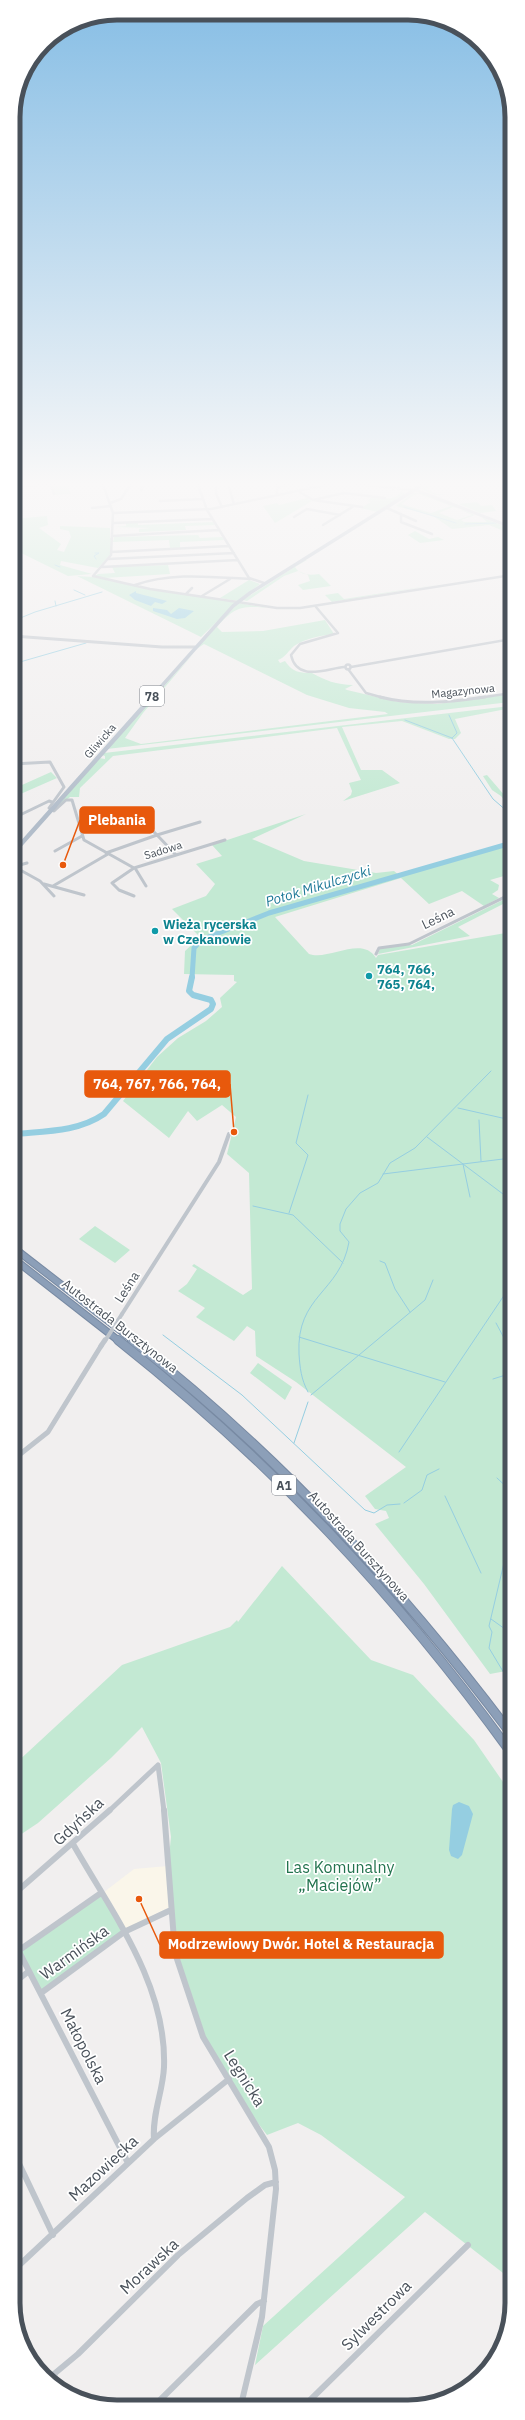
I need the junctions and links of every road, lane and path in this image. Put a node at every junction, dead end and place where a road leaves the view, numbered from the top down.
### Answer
1 (191, 595) edge
2 (205, 595) edge
3 (247, 595) edge
4 (390, 595) edge
5 (202, 597) junction
6 (238, 601) junction
7 (316, 607) junction
8 (20, 637) edge
9 (505, 640) edge
10 (195, 647) junction
11 (344, 667) junction
12 (351, 667) junction
13 (348, 669) junction
14 (505, 694) edge
15 (20, 763) edge
16 (52, 802) junction
17 (51, 810) junction
18 (22, 814) dead end
19 (200, 822) dead end
20 (146, 824) dead end
21 (82, 836) junction
22 (157, 836) junction
23 (225, 840) dead end
24 (20, 845) edge
25 (55, 851) dead end
26 (107, 854) junction
27 (176, 855) junction
28 (27, 863) dead end
29 (20, 865) edge
30 (135, 868) junction
31 (20, 869) edge
32 (44, 884) junction
33 (53, 886) junction
34 (146, 886) dead end
35 (84, 895) dead end
36 (54, 896) dead end
37 (134, 896) dead end
38 (505, 897) edge
39 (376, 954) dead end
40 (229, 1134) dead end
41 (20, 1253) edge
42 (20, 1264) edge
43 (20, 1455) edge
44 (505, 1726) edge
45 (505, 1745) edge
46 (158, 1765) joint
47 (73, 1844) junction
48 (20, 1889) edge
49 (101, 1893) junction
50 (170, 1910) junction
51 (124, 1932) junction
52 (20, 1950) edge
53 (20, 1955) edge
54 (29, 1971) junction
55 (20, 1978) edge
56 (40, 1993) junction
57 (229, 2079) junction
58 (154, 2139) junction
59 (128, 2163) junction
60 (20, 2166) edge
61 (276, 2182) junction
62 (53, 2235) junction
63 (468, 2245) dead end
64 (20, 2265) edge
65 (264, 2301) junction
66 (52, 2376) edge
67 (161, 2400) edge
68 (242, 2400) edge
69 (310, 2400) edge

1 - 5 street
2 - 5 street
3 - 6 main road, 78
4 - 7 street
5 - 6 street
6 - 7 street
6 - 10 main road, Gliwicka / 78
7 - 11 street
8 - 10 street
9 - 12 street
10 - 17 main road, Gliwicka / 78
11 - 12 street
11 - 13 street
12 - 13 street
13 - 14 street, Magazynowa
15 - 16 street
16 - 17 street
16 - 18 street
17 - 21 street
17 - 24 main road, Gliwicka / 78
19 - 22 street
20 - 22 street
21 - 25 street
21 - 26 street, Sadowa
22 - 26 street
22 - 27 street
23 - 27 street, Sadowa
26 - 30 street, Sadowa
26 - 33 street
27 - 30 street, Sadowa
28 - 29 street
30 - 34 street
30 - 37 street
31 - 32 street
32 - 33 street
32 - 36 street
33 - 35 street
38 - 39 street, Leśna
40 - 43 street, Leśna, bridge
41 - 44 highway, Autostrada Bursztynowa / A1
42 - 45 highway, Autostrada Bursztynowa / A1
46 - 47 street, Gdyńska
46 - 50 street, Legnicka
47 - 48 street, Gdyńska
47 - 49 street, Mazowiecka
49 - 51 street, Mazowiecka
49 - 52 street
50 - 51 street, Warmińska
50 - 57 street, Legnicka
51 - 56 street, Warmińska
51 - 58 street, Mazowiecka
53 - 54 street, Małopolska
54 - 55 street, Warmińska
54 - 56 street, Małopolska
56 - 59 street, Małopolska
57 - 58 street
57 - 61 street, Legnicka
58 - 59 street, Mazowiecka
59 - 62 street, Mazowiecka
60 - 62 street
61 - 65 street, Legnicka
61 - 66 street, Morawska
62 - 64 street, Mazowiecka
63 - 69 street, Sylwestrowa
65 - 67 street
65 - 68 street, Legnicka

